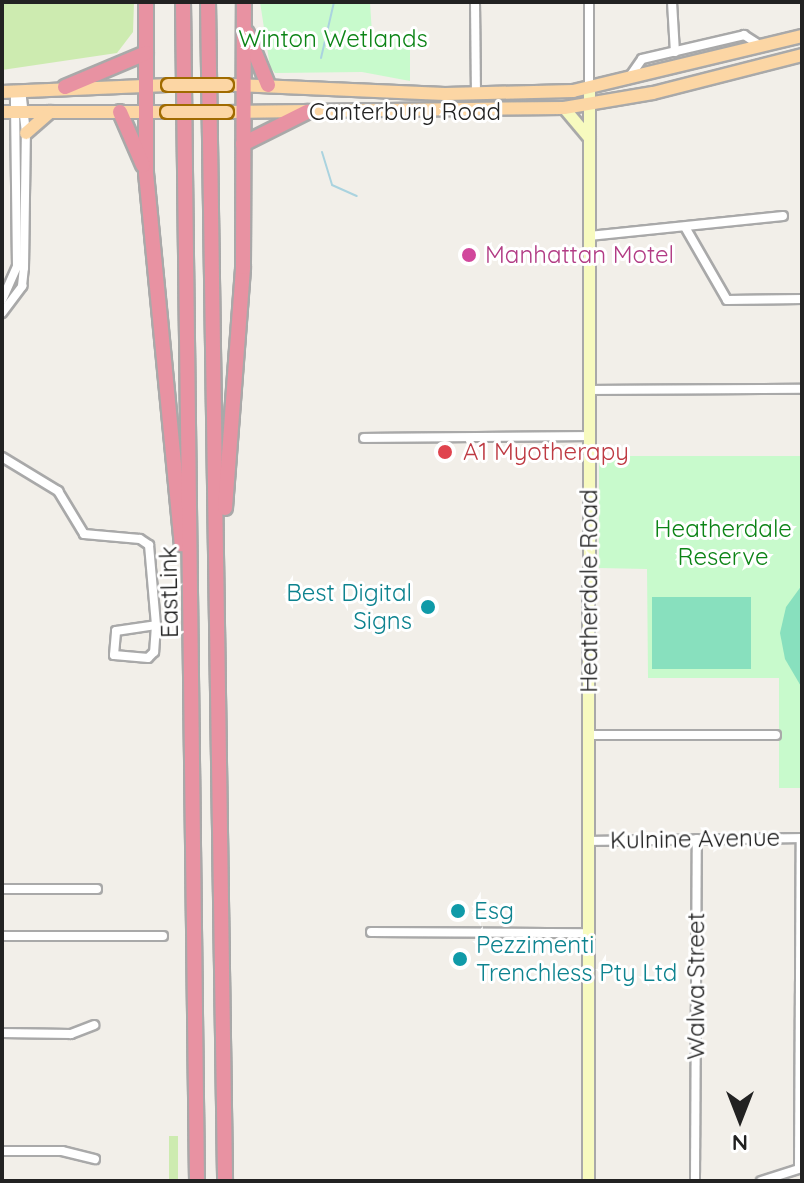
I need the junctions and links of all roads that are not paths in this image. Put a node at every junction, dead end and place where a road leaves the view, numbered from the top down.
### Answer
1 (146, 2) edge
2 (183, 2) edge
3 (208, 2) edge
4 (244, 2) edge
5 (475, 2) edge
6 (589, 2) edge
7 (672, 2) edge
8 (246, 29) junction
9 (802, 36) edge
10 (761, 46) junction
11 (675, 52) junction
12 (146, 53) junction
13 (802, 55) edge
14 (628, 79) junction
15 (146, 85) junction
16 (235, 85) junction
17 (268, 85) junction
18 (65, 87) junction
19 (589, 87) junction
20 (13, 91) edge
21 (476, 94) junction
22 (588, 105) junction
23 (564, 108) junction
24 (2, 112) edge
25 (21, 112) junction
26 (50, 112) junction
27 (120, 112) junction
28 (146, 112) junction
29 (243, 112) junction
30 (307, 112) junction
31 (26, 133) junction
32 (588, 137) junction
33 (243, 144) junction
34 (146, 173) junction
35 (783, 216) dead end
36 (685, 227) junction
37 (589, 236) junction
38 (4, 299) edge
39 (802, 299) edge
40 (2, 313) edge
41 (802, 389) edge
42 (589, 390) junction
43 (589, 436) junction
44 (364, 438) dead end
45 (2, 457) edge
46 (218, 600) junction
47 (156, 625) junction
48 (193, 627) junction
49 (589, 735) junction
50 (776, 735) dead end
51 (802, 838) edge
52 (697, 839) junction
53 (589, 841) junction
54 (2, 889) edge
55 (97, 889) dead end
56 (371, 932) dead end
57 (588, 933) junction
58 (2, 936) edge
59 (163, 936) dead end
60 (94, 1025) dead end
61 (2, 1033) edge
62 (224, 1104) junction
63 (2, 1151) edge
64 (95, 1159) dead end
65 (801, 1168) edge
66 (197, 1181) edge
67 (225, 1181) edge
68 (233, 1181) edge
69 (588, 1181) edge
70 (695, 1181) edge
71 (761, 1181) edge

1 - 12 highway
2 - 48 highway, EastLink
3 - 46 highway, EastLink
4 - 8 highway
5 - 21 street
6 - 19 street, Heatherdale Road
7 - 11 street
8 - 16 highway
8 - 17 highway
9 - 10 main road, Canterbury Road
10 - 11 street, Canterbury Road
10 - 14 main road, Canterbury Road
11 - 14 street, Canterbury Road
12 - 15 highway
12 - 18 highway
13 - 22 main road, Canterbury Road
14 - 19 main road, Canterbury Road
15 - 16 main road, Canterbury Road, bridge
15 - 18 main road, Canterbury Road
15 - 28 highway
16 - 17 main road, Canterbury Road
16 - 29 highway
17 - 21 main road, Canterbury Road
18 - 20 main road, Canterbury Road
19 - 21 main road, Canterbury Road
19 - 22 main road, Heatherdale Road
20 - 25 street
22 - 23 main road, Canterbury Road
22 - 32 main road, Heatherdale Road
23 - 30 main road, Canterbury Road
23 - 32 main road
24 - 25 main road, Canterbury Road
25 - 26 main road, Canterbury Road
25 - 31 street
25 - 38 street
26 - 27 main road, Canterbury Road
26 - 31 main road
27 - 28 main road, Canterbury Road
27 - 34 highway
28 - 29 main road, Canterbury Road, bridge
28 - 34 highway
29 - 30 main road, Canterbury Road
29 - 33 highway
30 - 33 highway
31 - 38 street
32 - 37 main road, Heatherdale Road
33 - 46 highway
34 - 48 highway
35 - 36 street
36 - 37 street
36 - 39 street
37 - 42 main road, Heatherdale Road
38 - 40 street
41 - 42 street
42 - 43 main road, Heatherdale Road
43 - 44 street
43 - 49 main road, Heatherdale Road
45 - 47 street
46 - 62 highway, EastLink
47 - 47 street
48 - 66 highway, EastLink
49 - 50 street
49 - 53 main road, Heatherdale Road
51 - 52 street, Kulnine Avenue
51 - 65 street
52 - 53 street, Kulnine Avenue
52 - 70 street, Walwa Street
53 - 57 main road, Heatherdale Road
54 - 55 street
56 - 57 street
57 - 69 main road, Heatherdale Road
58 - 59 street
60 - 61 street
62 - 67 highway, EastLink
62 - 68 highway
63 - 64 street
65 - 71 street

